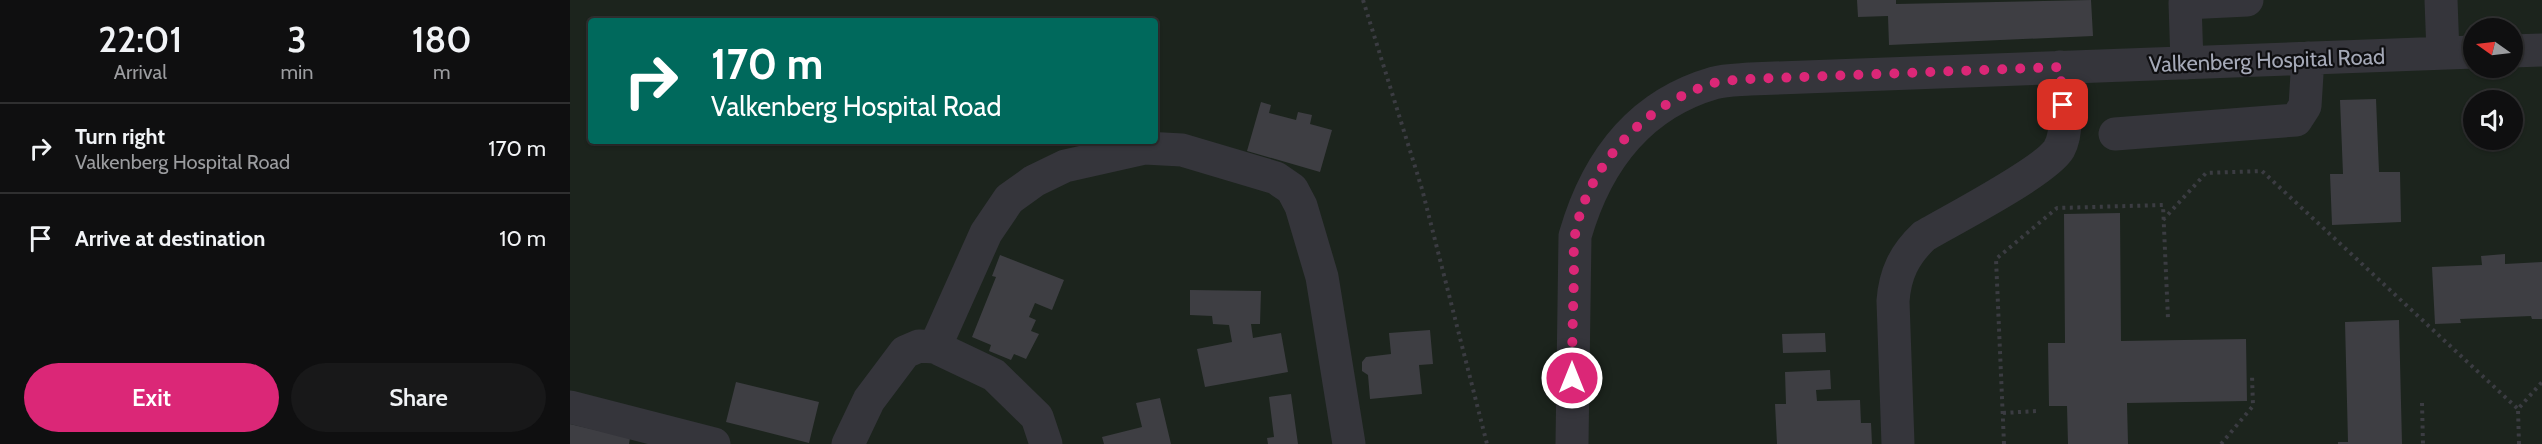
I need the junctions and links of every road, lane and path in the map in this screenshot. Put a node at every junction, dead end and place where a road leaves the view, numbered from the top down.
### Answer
1 (1363, 0) edge
2 (2247, 0) edge
3 (2441, 0) edge
4 (2542, 50) edge
5 (2523, 51) edge
6 (2458, 53) edge
7 (2308, 58) junction
8 (2187, 63) junction
9 (2060, 67) junction
10 (2115, 134) dead end
11 (2163, 220) junction
12 (2168, 319) dead end
13 (935, 348) junction
14 (2253, 375) dead end
15 (2542, 382) edge
16 (2422, 404) dead end
17 (570, 407) edge
18 (2518, 409) junction
19 (2037, 411) dead end
20 (2003, 413) junction
21 (714, 444) edge
22 (848, 444) edge
23 (1046, 444) edge
24 (1349, 444) edge
25 (1487, 444) edge
26 (1572, 444) edge
27 (1898, 444) edge
28 (2004, 444) edge
29 (2221, 444) edge
30 (2423, 444) edge
31 (2519, 444) edge

1 - 25 path
2 - 8 lane
3 - 6 lane
4 - 5 lane
6 - 7 lane, Valkenberg Hospital Road
7 - 8 lane, Valkenberg Hospital Road
7 - 10 lane
8 - 9 lane, Valkenberg Hospital Road
9 - 26 lane, Valkenberg Hospital Road
9 - 27 lane
11 - 12 path
11 - 18 path
11 - 20 path
13 - 22 lane
13 - 23 lane
13 - 24 lane
14 - 29 path
15 - 18 path
16 - 30 path
17 - 21 lane
18 - 31 path
19 - 20 path
20 - 28 path

